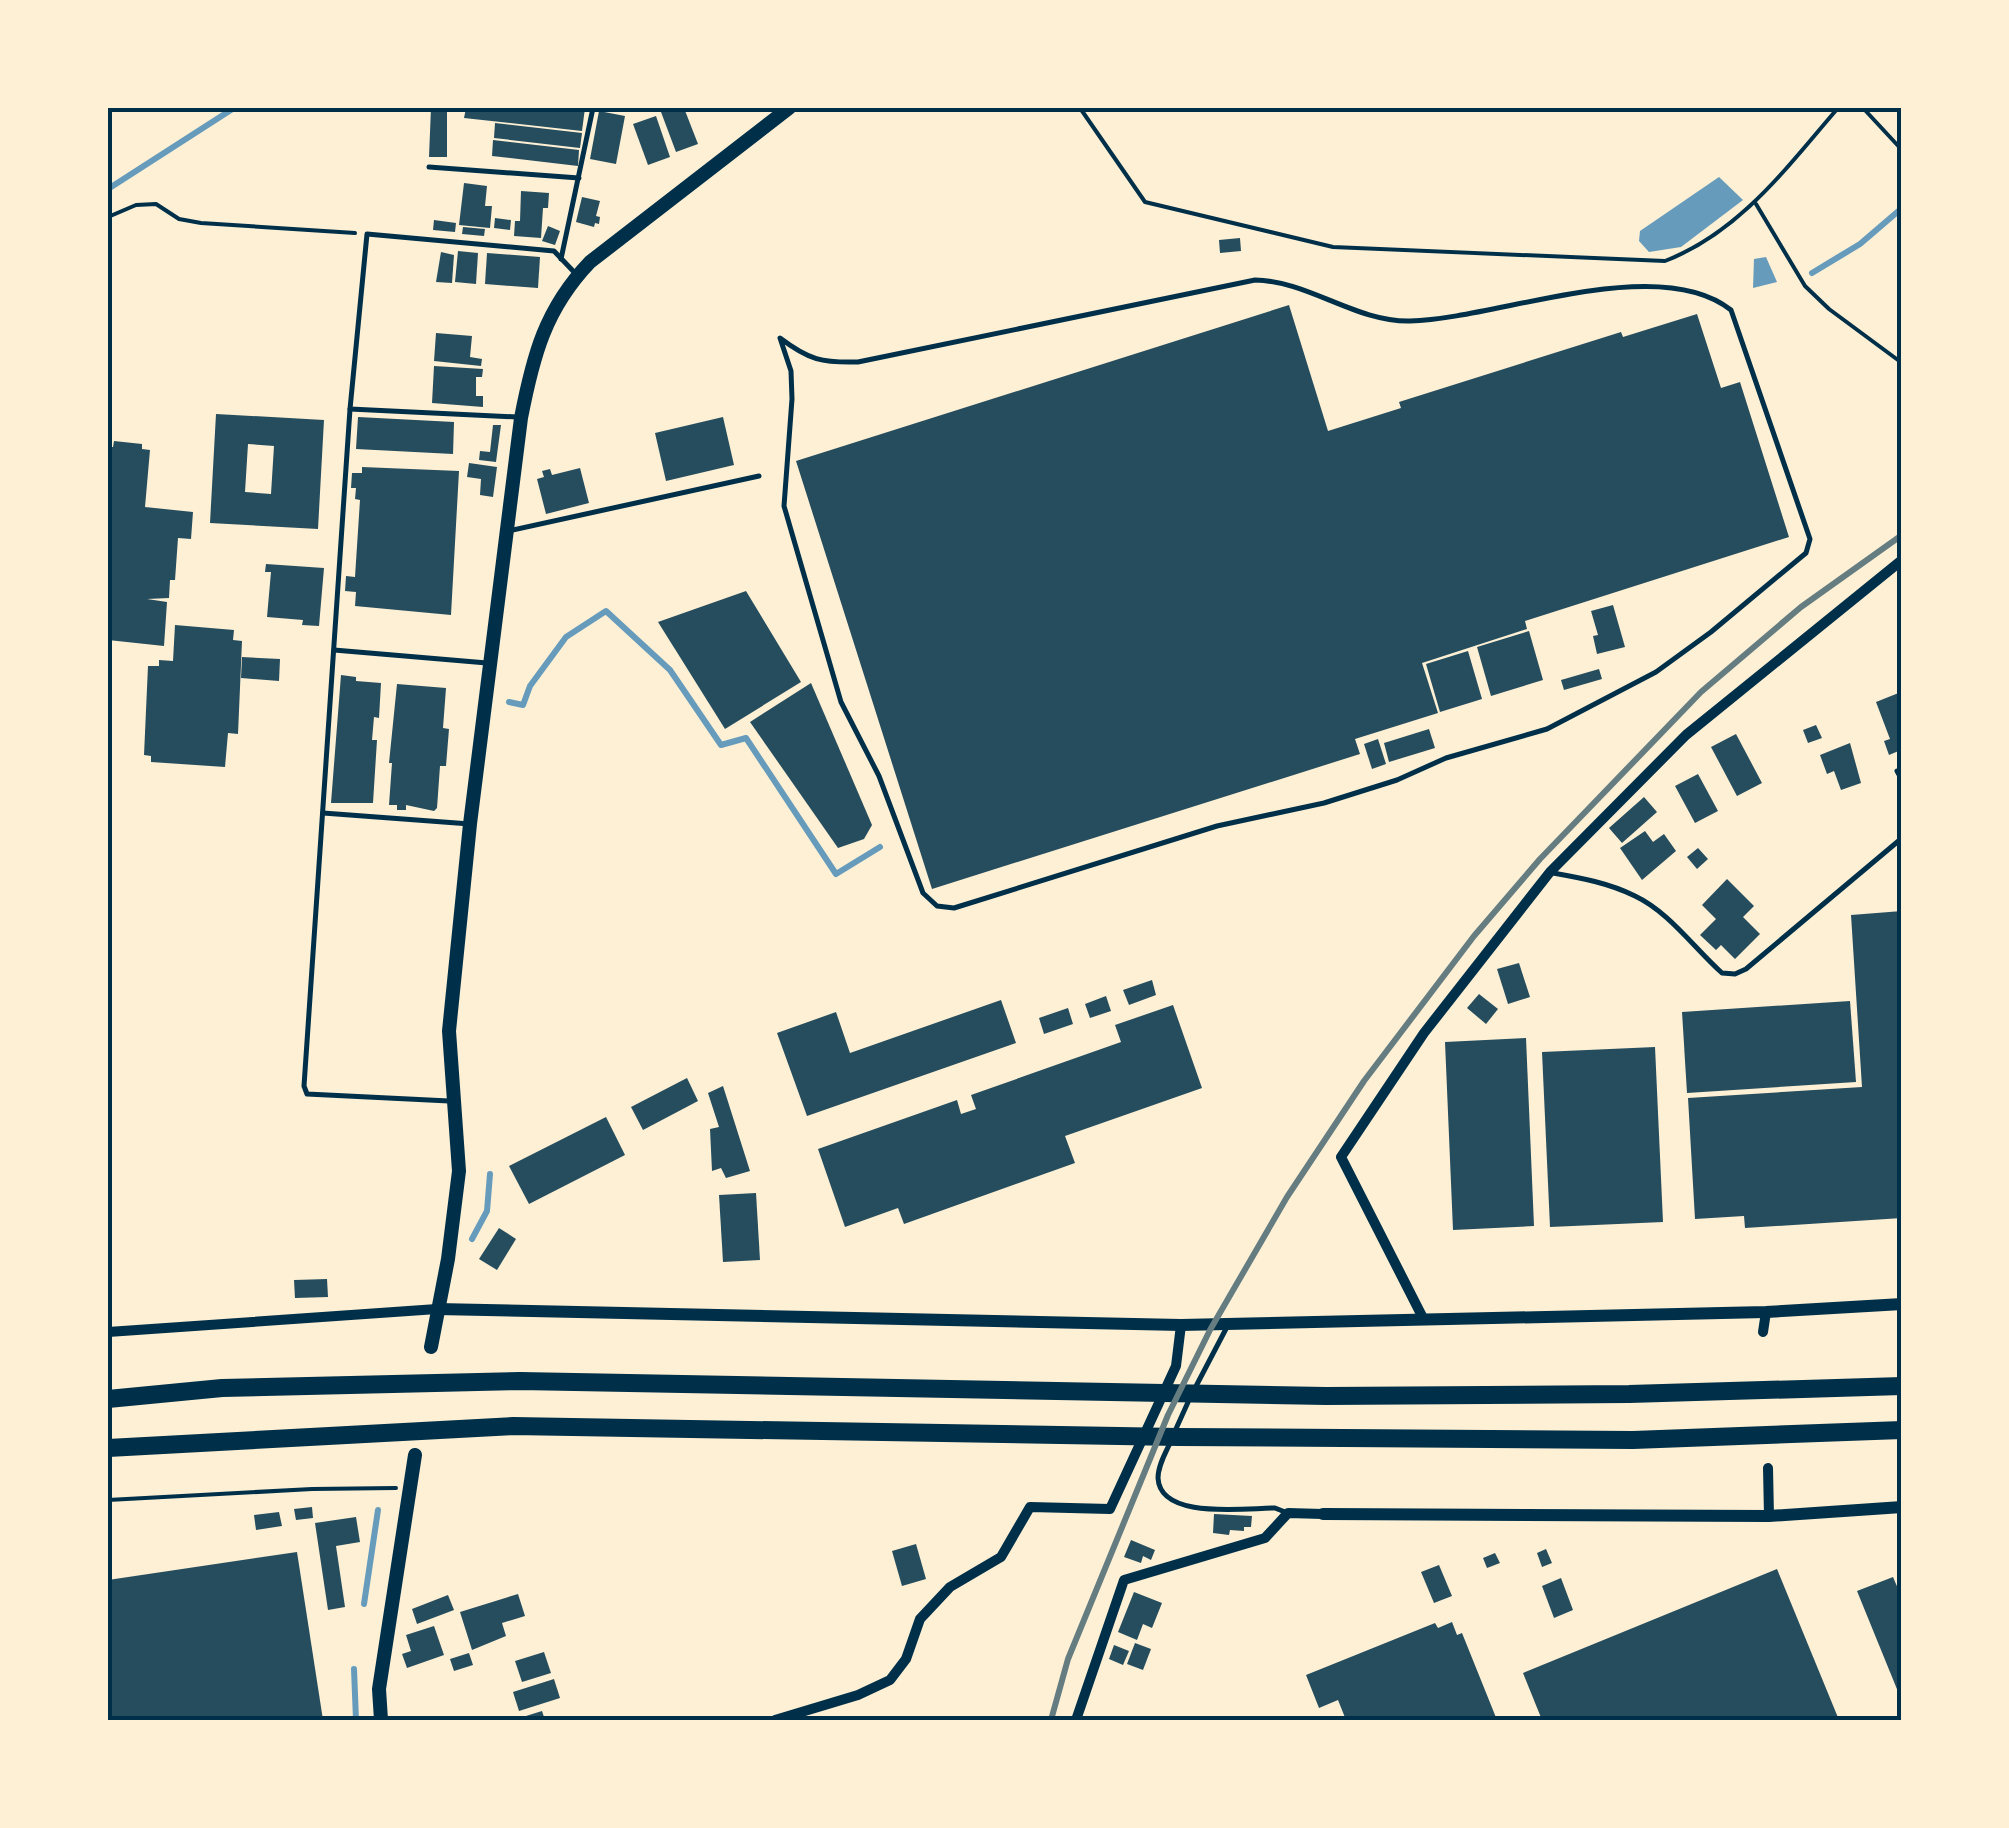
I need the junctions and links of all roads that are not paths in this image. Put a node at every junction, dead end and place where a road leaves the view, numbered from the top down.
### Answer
1 (593, 108) edge
2 (789, 108) edge
3 (428, 167) dead end
4 (579, 178) junction
5 (561, 259) junction
6 (577, 276) junction
7 (780, 338) joint
8 (350, 409) junction
9 (521, 418) junction
10 (759, 476) dead end
11 (506, 532) junction
12 (1902, 560) edge
13 (334, 650) junction
14 (490, 664) junction
15 (1897, 771) dead end
16 (1902, 780) edge
17 (323, 813) junction
18 (470, 824) junction
19 (1902, 838) edge
20 (1550, 872) junction
21 (457, 1102) junction
22 (1902, 1304) edge
23 (437, 1309) junction
24 (1766, 1312) junction
25 (1424, 1320) junction
26 (1180, 1324) junction
27 (1229, 1324) junction
28 (108, 1332) edge
29 (1764, 1332) dead end
30 (431, 1348) dead end
31 (1902, 1386) edge
32 (108, 1399) edge
33 (1902, 1430) edge
34 (108, 1448) edge
35 (415, 1455) dead end
36 (1768, 1468) dead end
37 (1902, 1506) edge
38 (1288, 1513) junction
39 (1322, 1514) joint
40 (1769, 1516) junction
41 (381, 1720) edge
42 (776, 1720) edge
43 (1076, 1720) edge

1 - 4 lane
2 - 6 main road
3 - 4 lane
4 - 5 lane
5 - 6 lane
5 - 8 lane
6 - 9 main road
7 - 7 lane
8 - 9 lane
8 - 13 lane
9 - 11 main road
10 - 11 lane
11 - 14 main road
12 - 20 street
13 - 14 lane
13 - 17 lane
14 - 18 main road
15 - 16 lane
17 - 18 lane
17 - 21 lane
18 - 21 main road
19 - 20 lane
20 - 25 street
21 - 23 main road
22 - 24 street
23 - 26 street
23 - 28 street
23 - 30 main road
24 - 25 street
24 - 29 street
25 - 27 street
26 - 27 street
26 - 42 street
27 - 38 lane
31 - 32 highway
33 - 34 highway
35 - 41 main road
36 - 40 street
37 - 40 street
38 - 39 street
38 - 43 street
39 - 40 street

